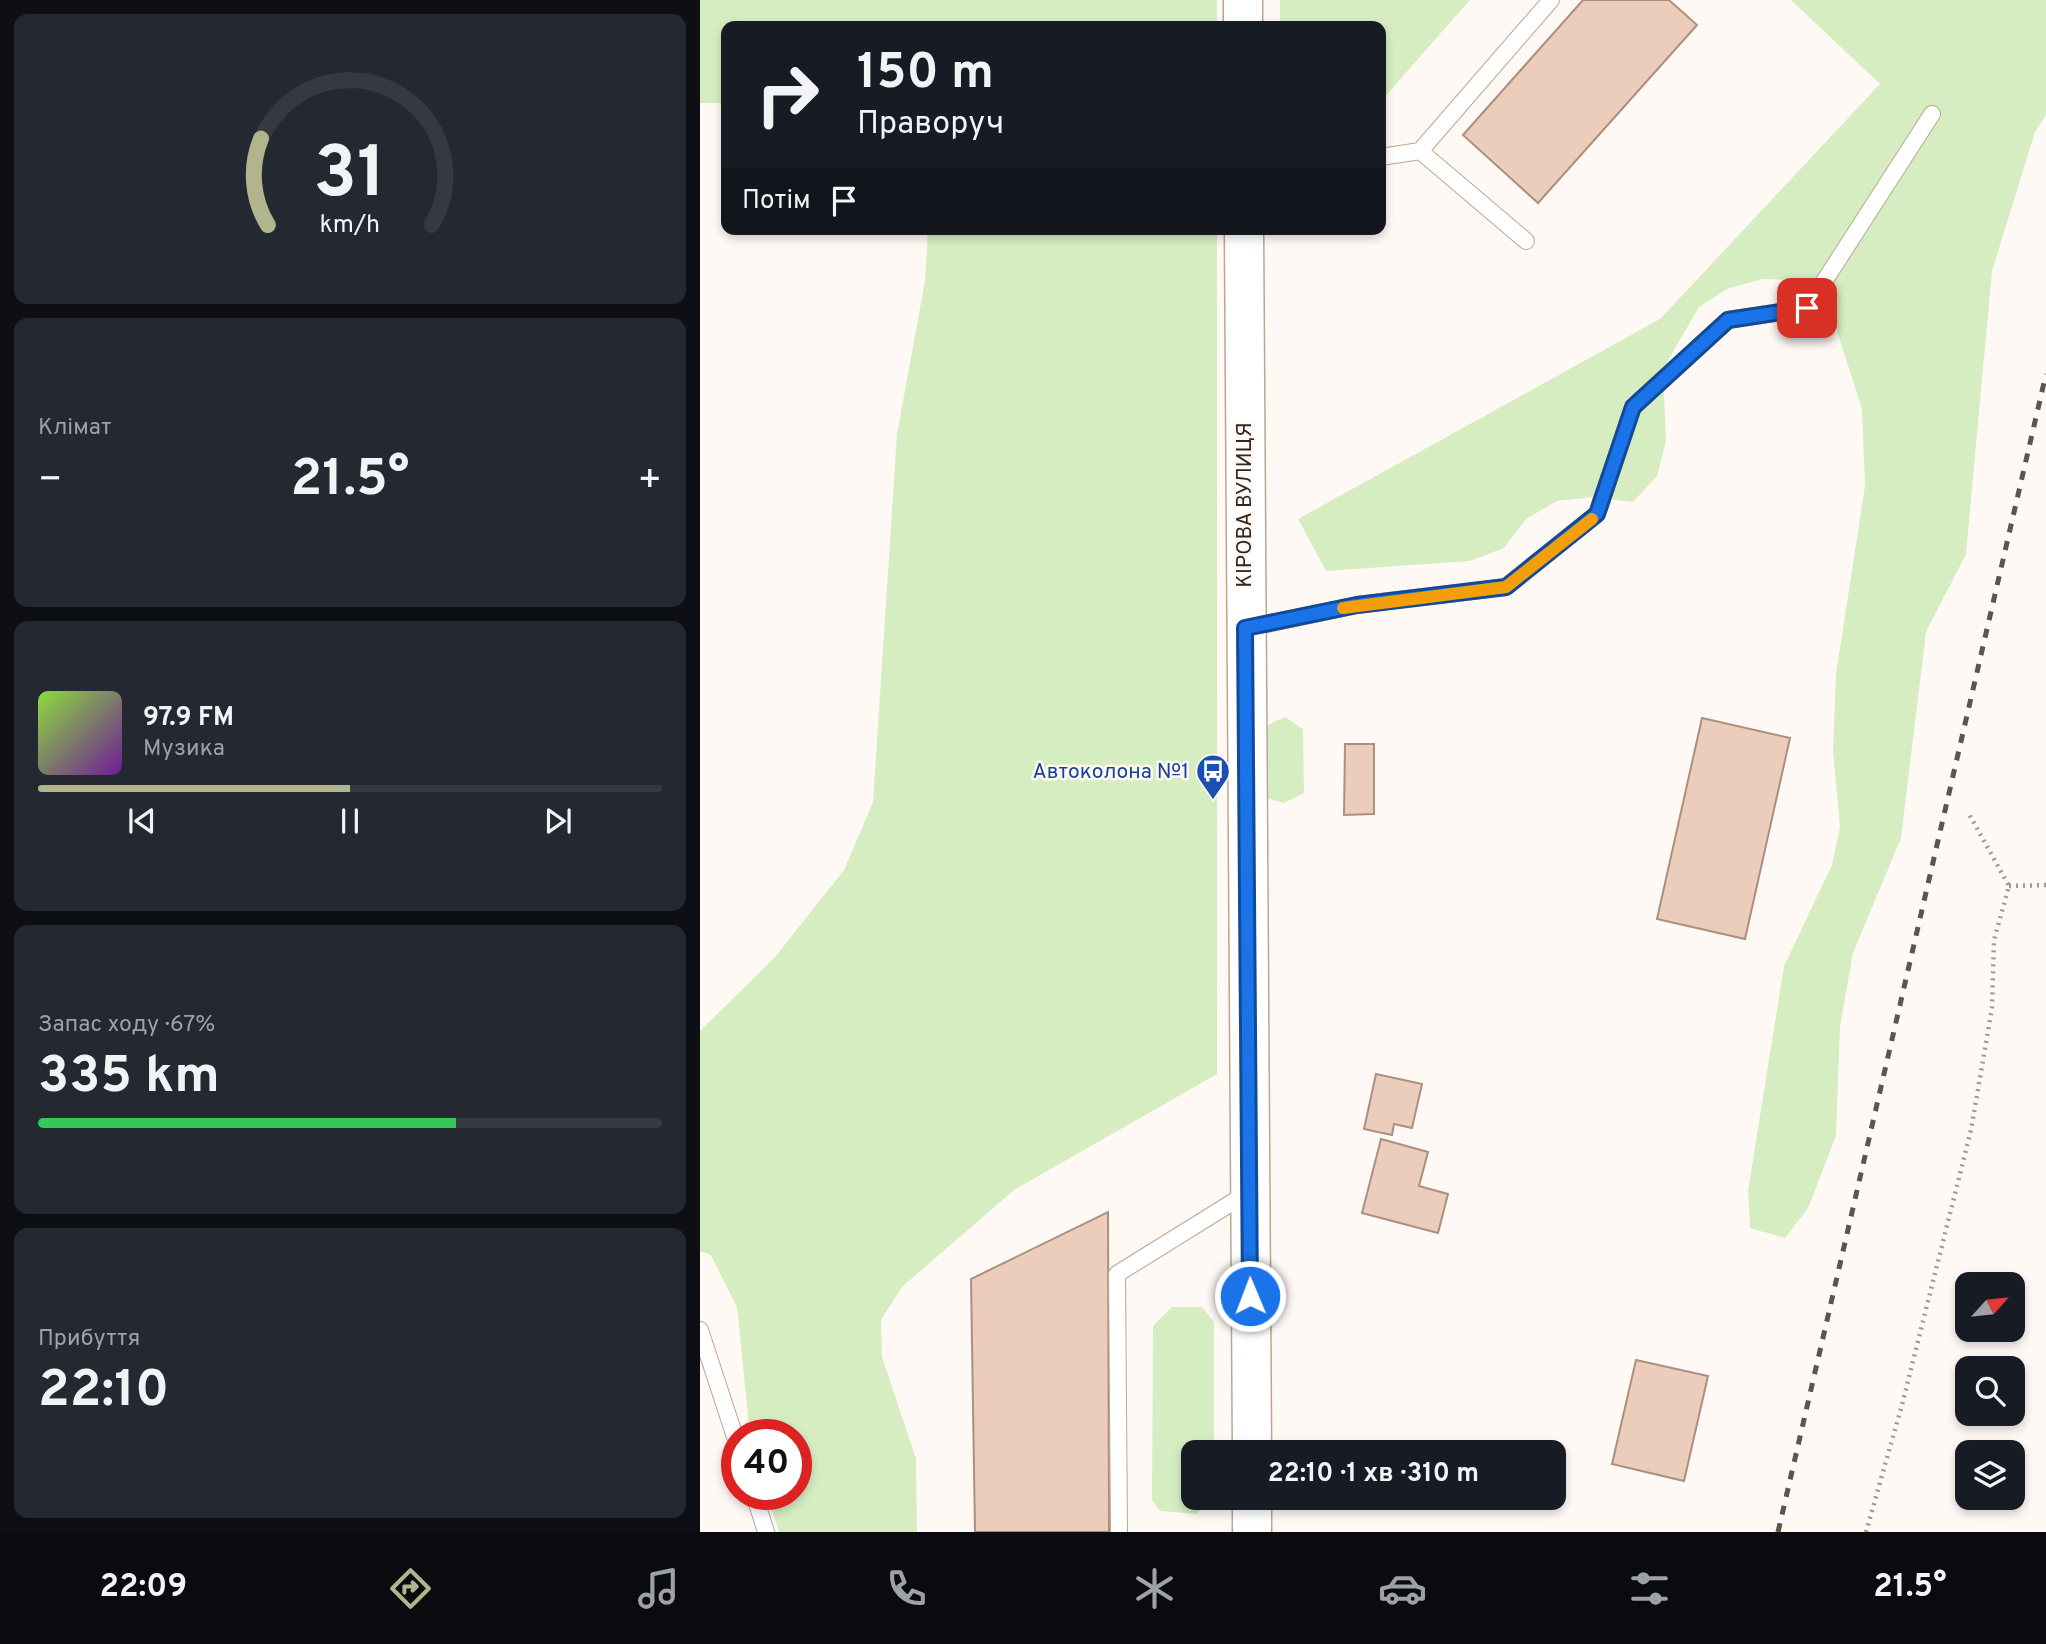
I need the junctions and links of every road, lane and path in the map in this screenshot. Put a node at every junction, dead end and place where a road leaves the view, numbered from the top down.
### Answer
1 (1243, 0) edge
2 (1551, 0) edge
3 (1243, 21) edge
4 (1932, 114) dead end
5 (1420, 151) junction
6 (1386, 156) edge
7 (1244, 235) edge
8 (1526, 241) dead end
9 (1245, 628) junction
10 (1969, 814) dead end
11 (2046, 885) edge
12 (2009, 886) junction
13 (1249, 1192) junction
14 (700, 1330) edge
15 (729, 1419) edge
16 (1251, 1440) edge
17 (759, 1510) edge
18 (1252, 1510) edge
19 (766, 1532) edge
20 (1119, 1532) edge
21 (1252, 1532) edge
22 (1866, 1532) edge

1 - 3 street
2 - 5 lane
4 - 9 lane
5 - 6 lane
5 - 8 lane
7 - 9 street, КІРОВА ВУЛИЦЯ
9 - 13 street, КІРОВА ВУЛИЦЯ
10 - 12 path
11 - 12 path
12 - 22 path
13 - 16 street, КІРОВА ВУЛИЦЯ
13 - 20 lane
14 - 15 lane
17 - 19 lane
18 - 21 street

